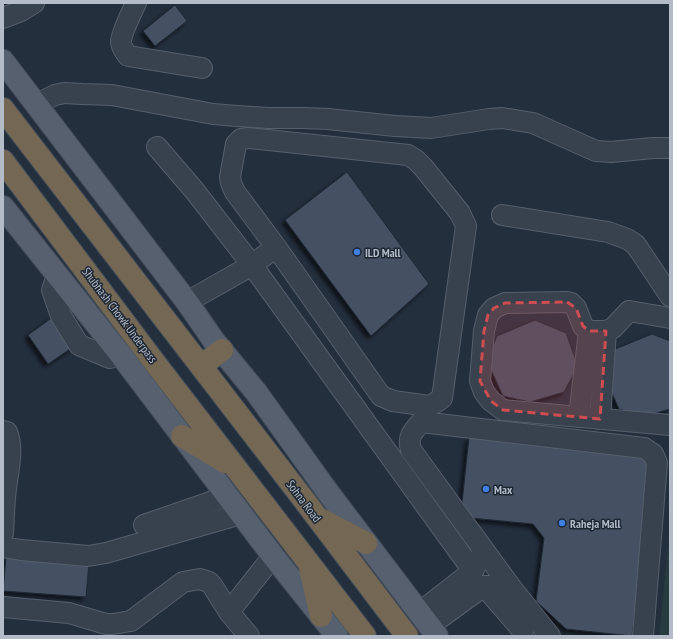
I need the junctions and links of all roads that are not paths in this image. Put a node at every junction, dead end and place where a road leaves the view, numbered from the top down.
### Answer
1 (34, 3) edge
2 (136, 3) edge
3 (3, 18) edge
4 (3, 61) edge
5 (202, 68) dead end
6 (36, 104) junction
7 (3, 109) edge
8 (157, 147) dead end
9 (670, 148) edge
10 (3, 161) edge
11 (3, 208) edge
12 (502, 215) dead end
13 (276, 247) junction
14 (252, 264) junction
15 (670, 296) edge
16 (187, 302) junction
17 (670, 318) edge
18 (597, 331) junction
19 (337, 334) junction
20 (222, 350) junction
21 (314, 352) junction
22 (201, 366) junction
23 (579, 417) junction
24 (600, 419) junction
25 (670, 425) edge
26 (3, 431) edge
27 (182, 436) junction
28 (236, 469) junction
29 (4, 489) edge
30 (228, 496) junction
31 (241, 514) junction
32 (317, 518) junction
33 (144, 525) dead end
34 (3, 533) edge
35 (366, 543) junction
36 (3, 546) edge
37 (482, 547) junction
38 (273, 556) junction
39 (309, 563) junction
40 (478, 579) junction
41 (510, 586) junction
42 (3, 607) edge
43 (229, 612) junction
44 (320, 616) junction
45 (428, 625) edge
46 (523, 631) dead end
47 (249, 636) edge
48 (337, 636) edge
49 (365, 636) edge
50 (407, 636) edge
51 (550, 636) edge
52 (643, 636) edge

1 - 3 street
2 - 5 street
4 - 6 main road
6 - 9 street
6 - 16 main road
7 - 22 highway
8 - 14 street
10 - 28 highway, Shubhash Chowk Underpass
11 - 27 main road
12 - 15 street
13 - 14 street
13 - 19 street
13 - 19 street
14 - 16 street
14 - 21 street
16 - 20 main road
17 - 18 street
18 - 23 street
18 - 23 street
18 - 24 street
19 - 21 street
20 - 22 highway
20 - 35 main road
21 - 40 street
22 - 32 highway, Sohna Road
23 - 24 street
24 - 25 street
26 - 29 street
27 - 28 highway
27 - 30 main road
28 - 39 highway
29 - 34 street
30 - 31 main road
30 - 33 street
31 - 36 street
31 - 38 main road
32 - 35 highway
32 - 50 highway, Sohna Road
35 - 45 main road
37 - 40 street
37 - 41 street
37 - 52 street
38 - 43 street
38 - 44 main road
39 - 44 highway
39 - 49 highway
40 - 41 street
40 - 45 street
40 - 46 street
41 - 51 street
42 - 43 street
43 - 47 street
44 - 48 main road

